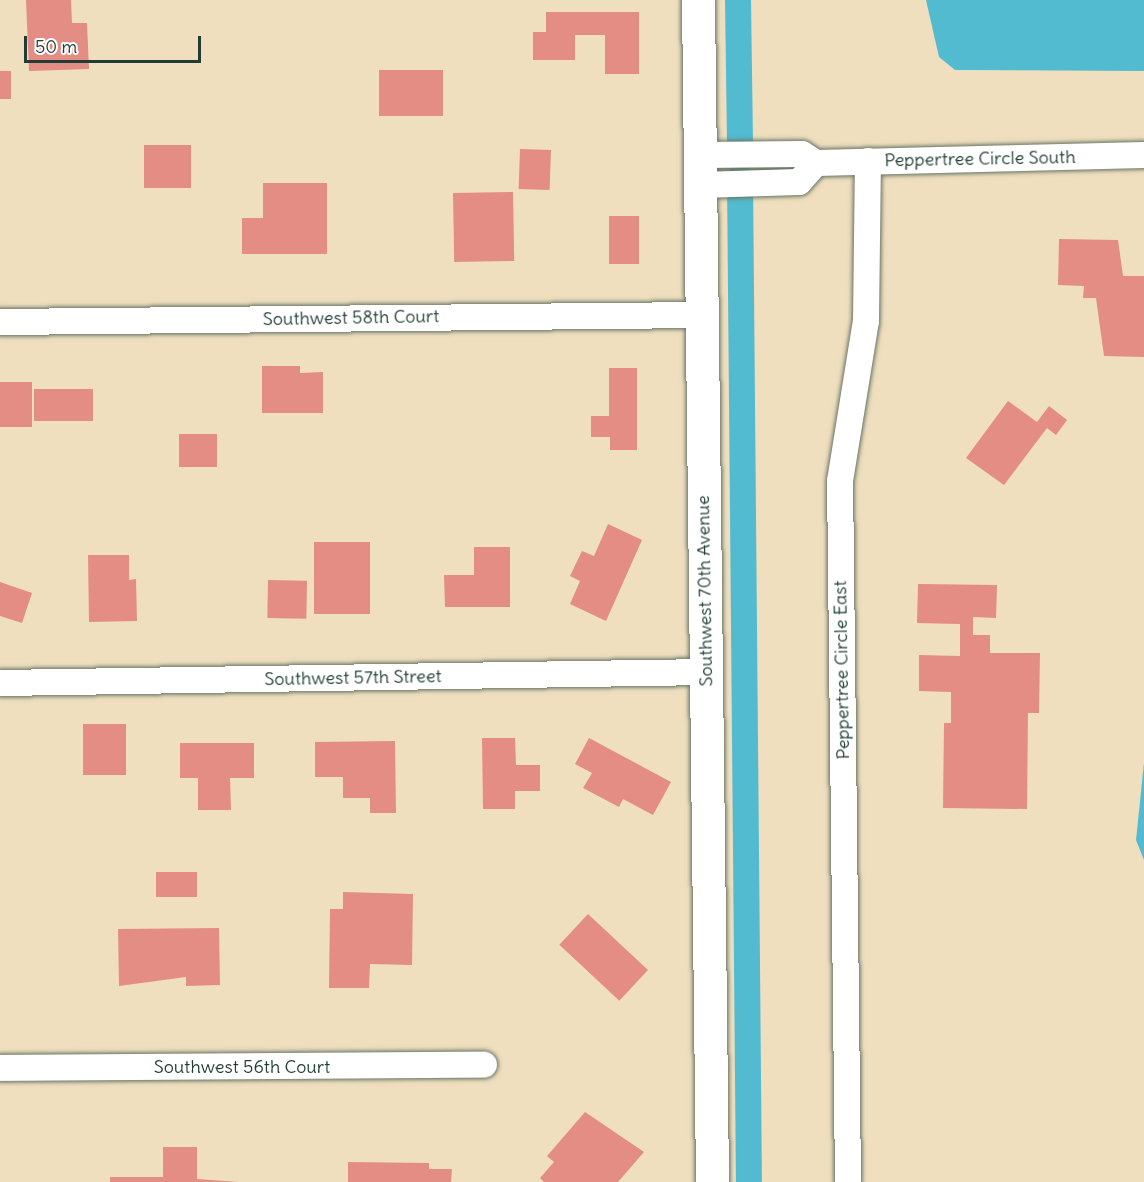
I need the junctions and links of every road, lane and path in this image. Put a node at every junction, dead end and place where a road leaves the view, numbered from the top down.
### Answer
1 (698, 0) edge
2 (1144, 155) edge
3 (868, 161) junction
4 (700, 170) junction
5 (702, 315) junction
6 (0, 322) edge
7 (706, 672) junction
8 (0, 683) edge
9 (484, 1065) dead end
10 (0, 1068) edge
11 (712, 1182) edge
12 (848, 1182) edge

1 - 4 street, Southwest 70th Avenue
2 - 3 street, Peppertree Circle South
3 - 4 street, Peppertree Circle South
3 - 12 street, Peppertree Circle East
4 - 5 street, Southwest 70th Avenue
5 - 6 street, Southwest 58th Court
5 - 7 street, Southwest 70th Avenue
7 - 8 street, Southwest 57th Street
7 - 11 street, Southwest 70th Avenue
9 - 10 street, Southwest 56th Court

